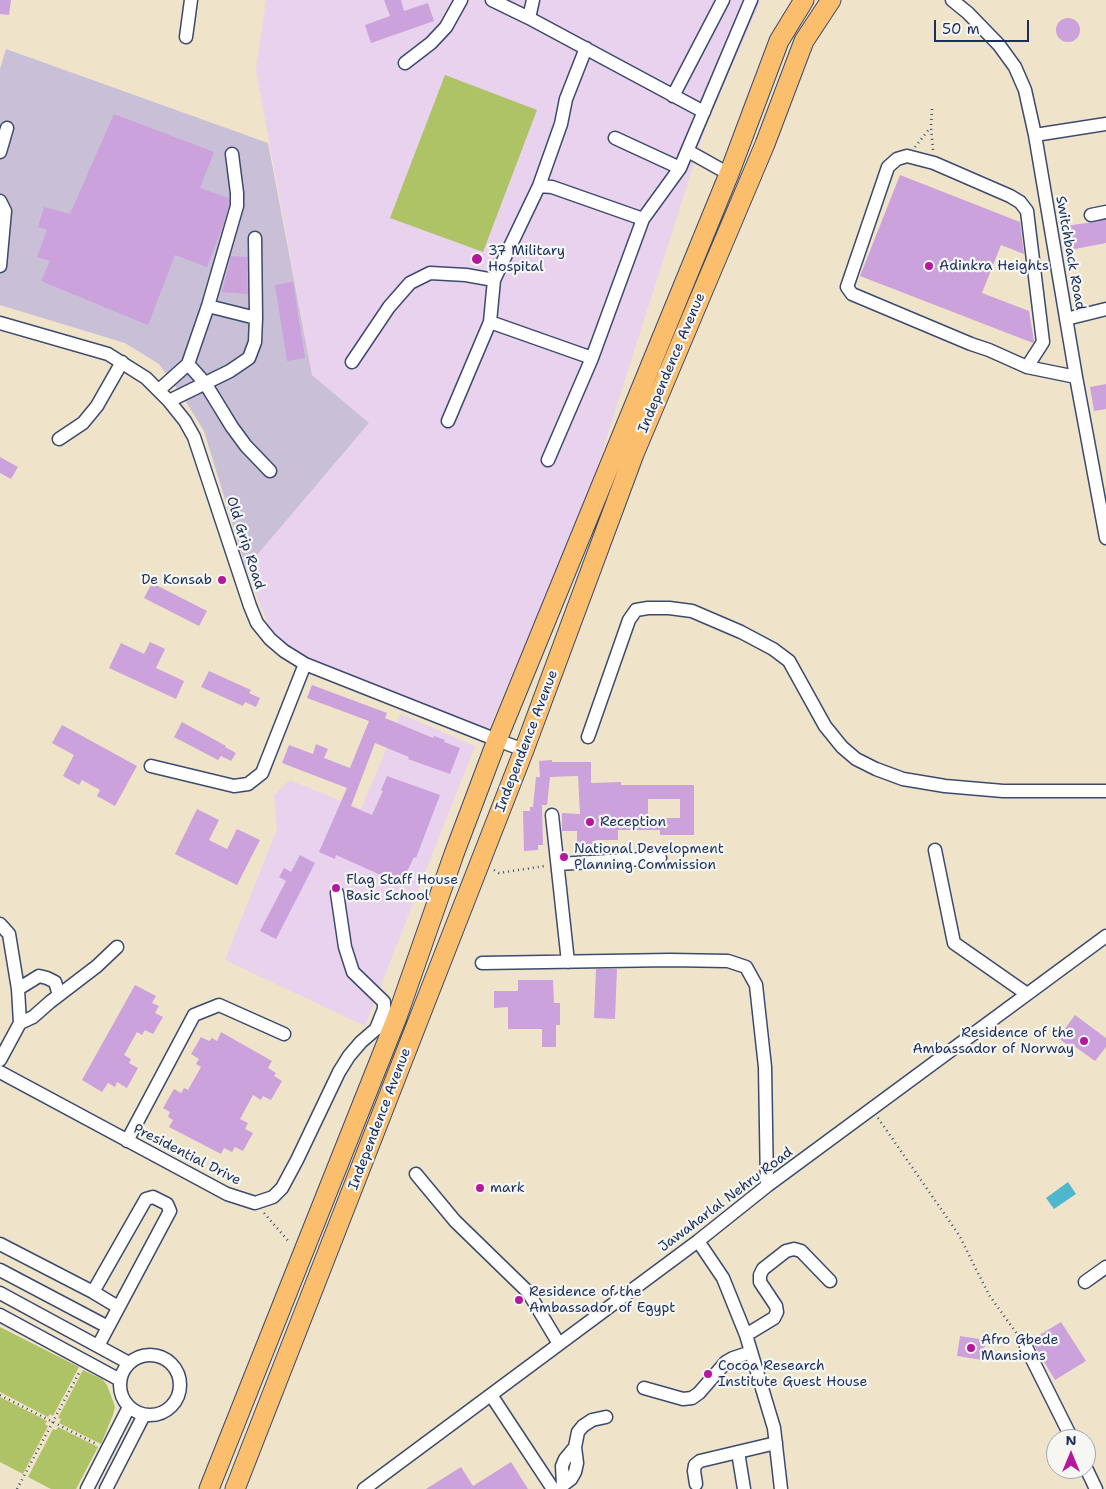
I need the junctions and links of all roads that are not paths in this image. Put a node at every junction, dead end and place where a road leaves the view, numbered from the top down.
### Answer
1 (191, 0) edge
2 (461, 0) edge
3 (492, 0) edge
4 (533, 0) edge
5 (723, 0) edge
6 (751, 0) edge
7 (804, 0) edge
8 (831, 0) edge
9 (952, 0) edge
10 (529, 18) junction
11 (186, 38) dead end
12 (586, 48) junction
13 (405, 62) dead end
14 (673, 96) junction
15 (704, 112) junction
16 (1106, 124) edge
17 (7, 128) dead end
18 (1035, 135) junction
19 (615, 138) dead end
20 (688, 151) junction
21 (0, 152) edge
22 (232, 154) dead end
23 (680, 168) junction
24 (729, 174) junction
25 (539, 186) junction
26 (0, 201) edge
27 (1106, 212) edge
28 (1091, 215) dead end
29 (643, 219) junction
30 (255, 238) dead end
31 (0, 266) edge
32 (494, 280) junction
33 (208, 306) junction
34 (1106, 309) edge
35 (256, 318) junction
36 (1066, 319) junction
37 (490, 322) junction
38 (0, 323) edge
39 (592, 358) junction
40 (122, 362) junction
41 (352, 362) dead end
42 (188, 364) junction
43 (1027, 367) junction
44 (1076, 377) junction
45 (205, 383) junction
46 (159, 390) junction
47 (169, 401) junction
48 (448, 421) dead end
49 (59, 439) dead end
50 (548, 460) dead end
51 (270, 471) dead end
52 (1106, 538) edge
53 (305, 664) junction
54 (588, 737) dead end
55 (497, 740) junction
56 (524, 750) junction
57 (151, 766) dead end
58 (1106, 791) edge
59 (552, 815) dead end
60 (935, 850) dead end
61 (660, 858) dead end
62 (558, 864) junction
63 (337, 893) dead end
64 (0, 924) edge
65 (1106, 936) edge
66 (117, 947) dead end
67 (568, 962) junction
68 (482, 963) dead end
69 (18, 988) junction
70 (1027, 994) junction
71 (59, 996) junction
72 (397, 1017) junction
73 (20, 1023) junction
74 (376, 1029) junction
75 (284, 1034) dead end
76 (0, 1060) edge
77 (0, 1072) edge
78 (127, 1141) junction
79 (416, 1174) dead end
80 (767, 1186) junction
81 (698, 1241) junction
82 (0, 1244) edge
83 (1106, 1267) edge
84 (0, 1270) edge
85 (830, 1281) dead end
86 (1085, 1282) dead end
87 (93, 1292) junction
88 (0, 1293) edge
89 (118, 1307) junction
90 (0, 1315) edge
91 (108, 1327) junction
92 (746, 1335) junction
93 (559, 1344) junction
94 (98, 1346) junction
95 (1026, 1347) road end
96 (751, 1352) junction
97 (129, 1363) junction
98 (120, 1380) junction
99 (644, 1388) dead end
100 (491, 1395) junction
101 (129, 1408) junction
102 (144, 1415) junction
103 (606, 1416) dead end
104 (1067, 1429) edge
105 (776, 1443) junction
106 (738, 1452) junction
107 (696, 1484) dead end
108 (559, 1488) edge
109 (87, 1489) edge
110 (106, 1489) edge
111 (209, 1489) edge
112 (235, 1489) edge
113 (364, 1489) edge
114 (744, 1489) edge
115 (782, 1489) edge

1 - 11 street
2 - 13 street
3 - 10 street
4 - 10 street
5 - 14 street
6 - 15 street
7 - 24 highway, Independence Avenue
8 - 56 highway, Independence Avenue
9 - 18 street, Switchback Road
10 - 12 street
12 - 14 street
12 - 25 street
14 - 15 street
15 - 20 street
16 - 18 street
17 - 21 street
18 - 36 street, Switchback Road
19 - 23 street
20 - 23 street
20 - 24 street
22 - 33 street
23 - 29 street
24 - 55 highway, Independence Avenue
25 - 29 street
25 - 32 street
26 - 31 street
27 - 28 street
29 - 39 street
30 - 35 street
32 - 37 street
32 - 41 street
33 - 35 street
33 - 42 street
34 - 36 street
35 - 45 street
36 - 44 street, Switchback Road
37 - 39 street
37 - 48 street
38 - 40 street, Old Grip Road
39 - 50 street
40 - 46 street, Old Grip Road
40 - 49 street
42 - 45 street
42 - 46 street
43 - 43 street
43 - 44 street
44 - 52 street, Switchback Road
45 - 47 street
45 - 51 street
46 - 47 street, Old Grip Road
47 - 53 street, Old Grip Road
53 - 55 street, Old Grip Road
53 - 57 street
54 - 58 street
55 - 56 street, Old Grip Road
55 - 72 highway, Independence Avenue
56 - 112 highway, Independence Avenue
59 - 62 street
60 - 70 street
61 - 62 street
62 - 67 street
63 - 74 street
64 - 69 street
65 - 70 street, Jawaharlal Nehru Road
66 - 71 street
67 - 68 street
67 - 80 street
69 - 71 street
69 - 73 street
70 - 80 street, Jawaharlal Nehru Road
71 - 73 street
72 - 74 street
72 - 111 highway, Independence Avenue
73 - 76 street
74 - 78 street, Presidential Drive
75 - 78 street
77 - 78 street, Presidential Drive
79 - 93 street
80 - 81 street, Jawaharlal Nehru Road
81 - 92 street
81 - 93 street, Jawaharlal Nehru Road
82 - 87 street
83 - 86 street
84 - 91 street
85 - 92 street
87 - 89 street
87 - 89 street
88 - 94 street
89 - 91 street
90 - 98 street
91 - 94 street
92 - 96 street
93 - 100 street, Jawaharlal Nehru Road
94 - 97 street
95 - 104 street
96 - 99 street
96 - 105 street
97 - 98 street
97 - 102 street
98 - 101 street
100 - 108 street
100 - 113 street, Jawaharlal Nehru Road
101 - 102 street
101 - 109 street
102 - 110 street
103 - 108 street
105 - 106 street
105 - 115 street
106 - 107 street
106 - 114 street

